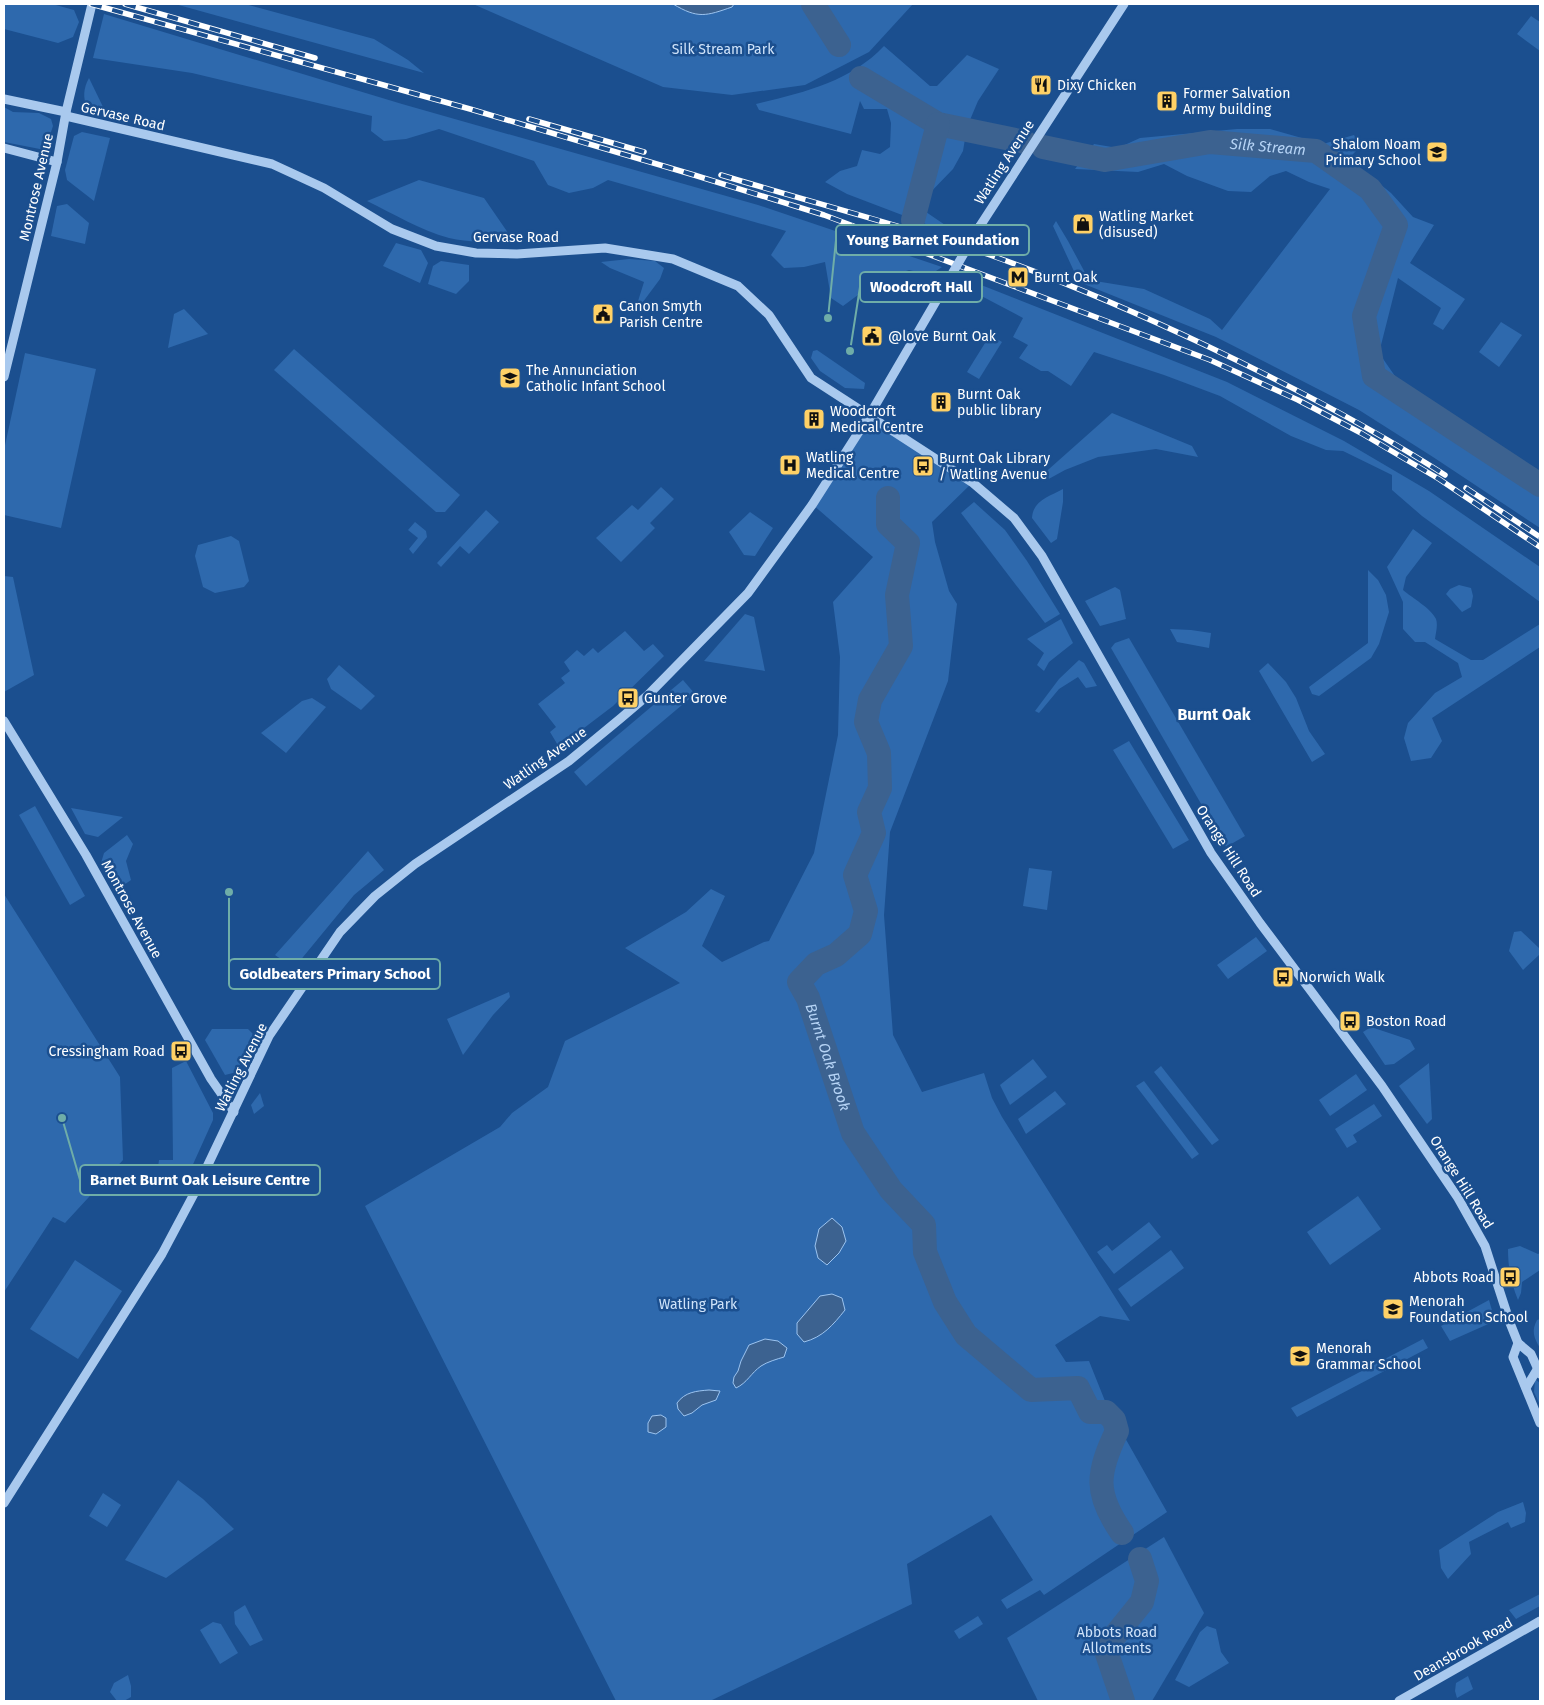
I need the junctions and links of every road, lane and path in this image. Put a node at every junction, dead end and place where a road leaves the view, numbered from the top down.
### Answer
1 (92, 4) edge
2 (1124, 4) edge
3 (4, 99) edge
4 (66, 114) junction
5 (4, 148) edge
6 (57, 162) junction
7 (4, 376) edge
8 (868, 416) junction
9 (4, 721) edge
10 (234, 1112) junction
11 (1518, 1343) junction
12 (1539, 1371) edge
13 (1526, 1388) junction
14 (1540, 1422) edge
15 (4, 1504) edge
16 (1540, 1621) edge
17 (1399, 1701) edge

1 - 4 street, Montrose Avenue
2 - 8 street, Watling Avenue, bridge
3 - 4 street, Gervase Road
4 - 6 street, Montrose Avenue
4 - 8 street, Gervase Road
5 - 6 street
6 - 7 street, Montrose Avenue
8 - 10 street, Watling Avenue
8 - 11 street, Orange Hill Road
9 - 10 street, Montrose Avenue
10 - 15 street, Watling Avenue
11 - 12 street, Orange Hill Road
11 - 13 street, Orange Hill Road
12 - 13 street
13 - 14 street, Orange Hill Road
16 - 17 street, Deansbrook Road

